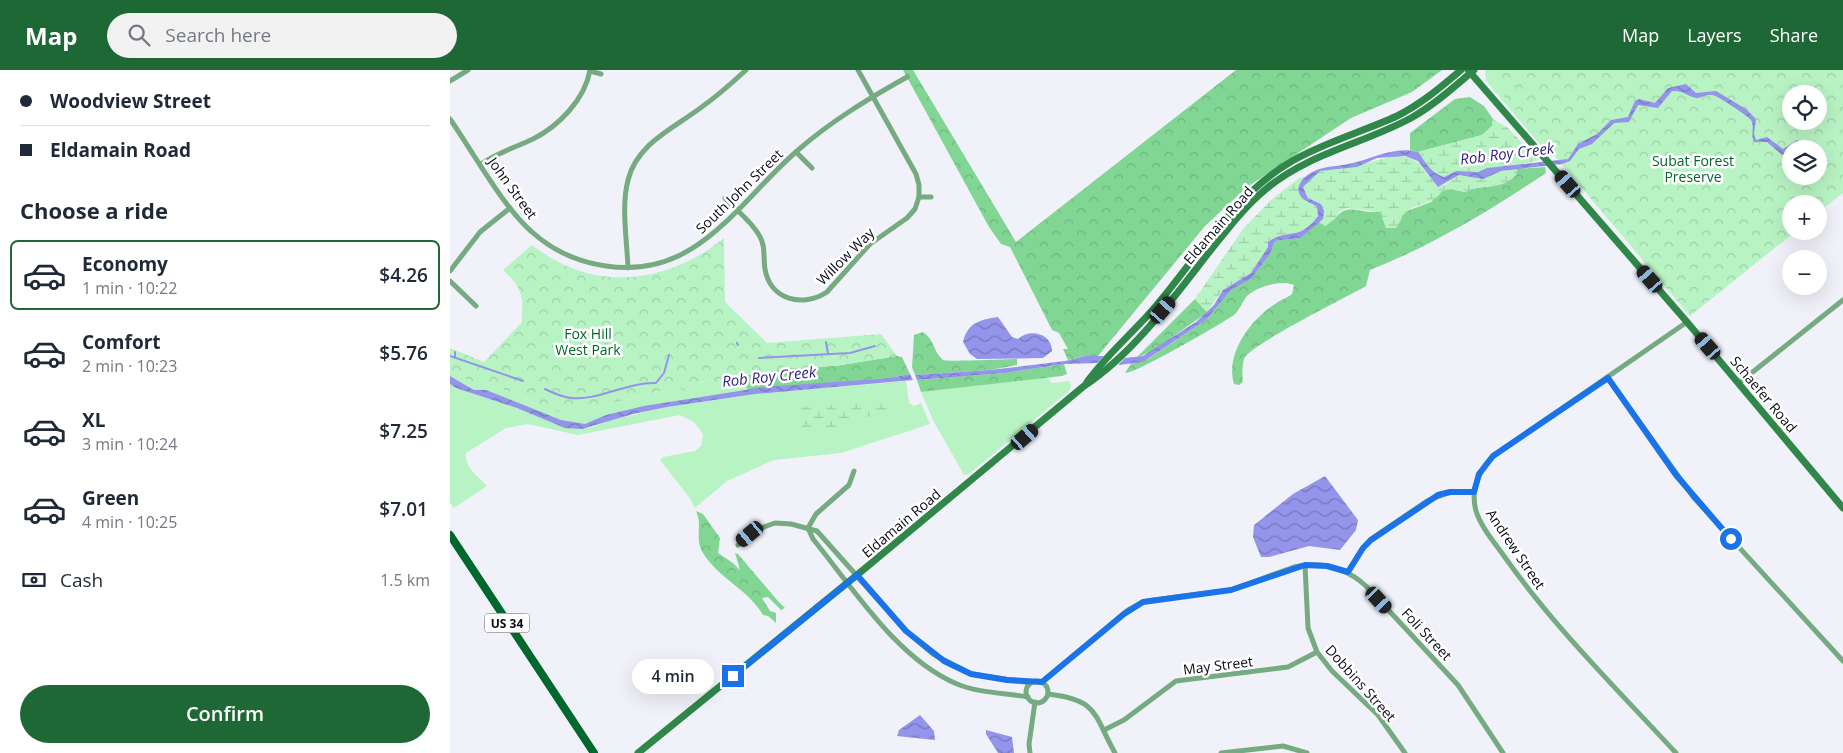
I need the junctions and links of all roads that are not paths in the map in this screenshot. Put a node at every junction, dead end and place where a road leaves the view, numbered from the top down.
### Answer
1 (468, 70) edge
2 (746, 70) edge
3 (858, 70) edge
4 (1461, 70) edge
5 (590, 71) edge
6 (1471, 71) edge
7 (601, 74) dead end
8 (907, 77) dead end
9 (450, 82) edge
10 (873, 96) junction
11 (450, 119) edge
12 (796, 152) junction
13 (481, 164) junction
14 (812, 168) dead end
15 (919, 197) junction
16 (931, 197) dead end
17 (726, 198) dead end
18 (510, 208) junction
19 (737, 212) junction
20 (570, 257) joint
21 (628, 268) junction
22 (450, 271) edge
23 (450, 281) edge
24 (1843, 300) edge
25 (476, 306) dead end
26 (1687, 322) junction
27 (1608, 378) junction
28 (1740, 383) junction
29 (1084, 386) junction
30 (854, 471) dead end
31 (1474, 492) junction
32 (1843, 508) edge
33 (808, 528) junction
34 (450, 535) edge
35 (738, 544) dead end
36 (1305, 565) junction
37 (1348, 572) junction
38 (857, 575) junction
39 (848, 582) junction
40 (1317, 652) junction
41 (1843, 661) edge
42 (1042, 682) junction
43 (1031, 683) junction
44 (1048, 694) junction
45 (1028, 697) junction
46 (1035, 702) junction
47 (1104, 730) junction
48 (594, 753) edge
49 (638, 753) edge
50 (1030, 753) edge
51 (1115, 753) edge
52 (1221, 753) edge
53 (1307, 753) edge
54 (1405, 753) edge
55 (1503, 753) edge
56 (1676, 753) edge

1 - 9 street
2 - 21 street
3 - 10 street
4 - 29 main road, Eldamain Road
5 - 7 street
5 - 13 street
6 - 26 main road, Schaefer Road
6 - 29 main road, Eldamain Road
8 - 10 street, South John Street
10 - 12 street, South John Street
10 - 15 street
11 - 13 street, John Street
12 - 14 street
12 - 19 street, South John Street
13 - 18 street, John Street
15 - 16 street
15 - 19 street, Willow Way
17 - 19 street
18 - 20 street, John Street
18 - 22 street
19 - 21 street, South John Street
20 - 21 street, South John Street
23 - 25 street
24 - 28 street
26 - 27 street
26 - 28 main road, Schaefer Road
27 - 31 street
27 - 41 street
28 - 32 main road, Schaefer Road
29 - 38 main road, Eldamain Road
30 - 33 street
31 - 37 street
31 - 56 street, Andrew Street
33 - 35 street
33 - 38 street
33 - 39 street
34 - 48 main road, US 34
36 - 37 street, Foli Street
36 - 40 street, Dobbins Street
36 - 42 street, Foli Street
37 - 55 street, Foli Street
38 - 39 main road, Eldamain Road
38 - 43 street
39 - 45 street
39 - 49 main road, Eldamain Road
40 - 47 street, May Street
40 - 54 street, Dobbins Street
42 - 43 street
42 - 44 street
43 - 45 street
44 - 46 street
44 - 47 street
45 - 46 street
46 - 50 street
47 - 51 street
52 - 53 street

